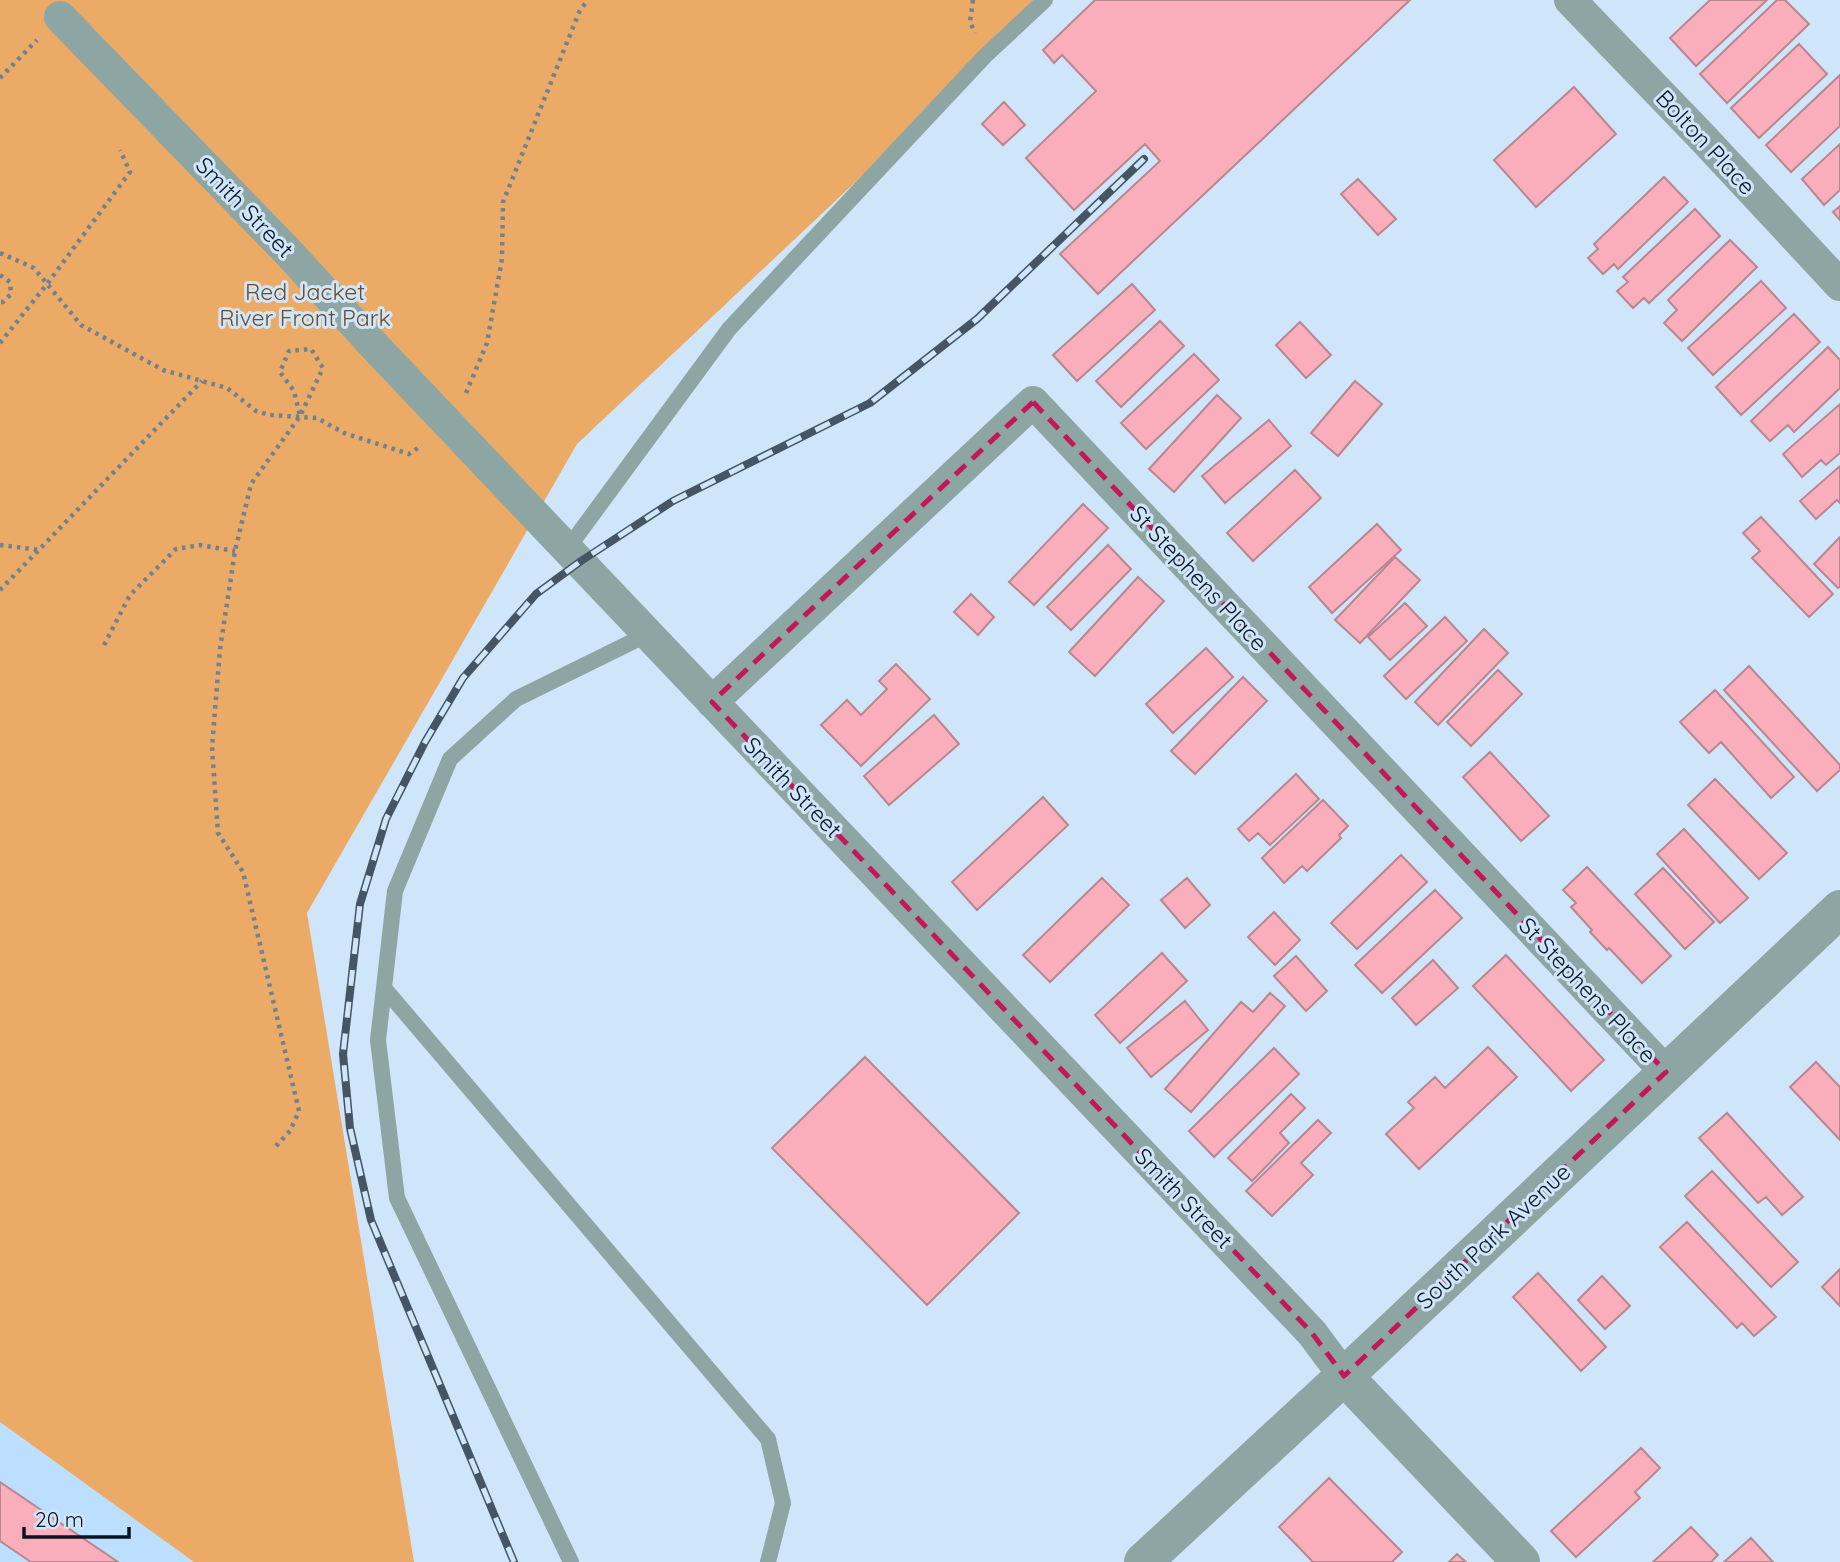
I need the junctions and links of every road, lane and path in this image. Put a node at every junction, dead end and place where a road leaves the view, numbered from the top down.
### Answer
1 (588, 0) edge
2 (1045, 0) edge
3 (1570, 0) edge
4 (66, 9) edge
5 (0, 78) edge
6 (120, 150) dead end
7 (0, 253) edge
8 (0, 275) edge
9 (47, 284) junction
10 (1840, 285) edge
11 (0, 302) edge
12 (0, 343) edge
13 (203, 380) junction
14 (300, 416) junction
15 (447, 421) junction
16 (0, 545) edge
17 (568, 548) junction
18 (41, 550) junction
19 (235, 551) junction
20 (0, 590) edge
21 (648, 634) junction
22 (104, 645) dead end
23 (712, 702) junction
24 (1840, 909) edge
25 (384, 988) junction
26 (1666, 1072) junction
27 (276, 1146) dead end
28 (1344, 1376) junction
29 (571, 1562) edge
30 (768, 1562) edge
31 (1143, 1562) edge
32 (1521, 1562) edge

1 - 15 path
2 - 17 lane
3 - 10 street, Bolton Place
4 - 5 path
4 - 15 street, Smith Street
6 - 9 path
7 - 9 path
8 - 11 path
9 - 12 path
9 - 13 path
13 - 14 path
13 - 18 path
14 - 14 path
14 - 15 path
14 - 19 path
15 - 17 street, Smith Street
16 - 18 path
17 - 21 street, Smith Street
18 - 20 path
19 - 22 path
19 - 27 path
21 - 23 street, Smith Street
21 - 25 lane
23 - 26 street, St Stephens Place
23 - 28 street, Smith Street
24 - 26 street, South Park Avenue
25 - 29 lane
25 - 30 lane
26 - 28 street, South Park Avenue
28 - 31 street, South Park Avenue
28 - 32 street, Smith Street

